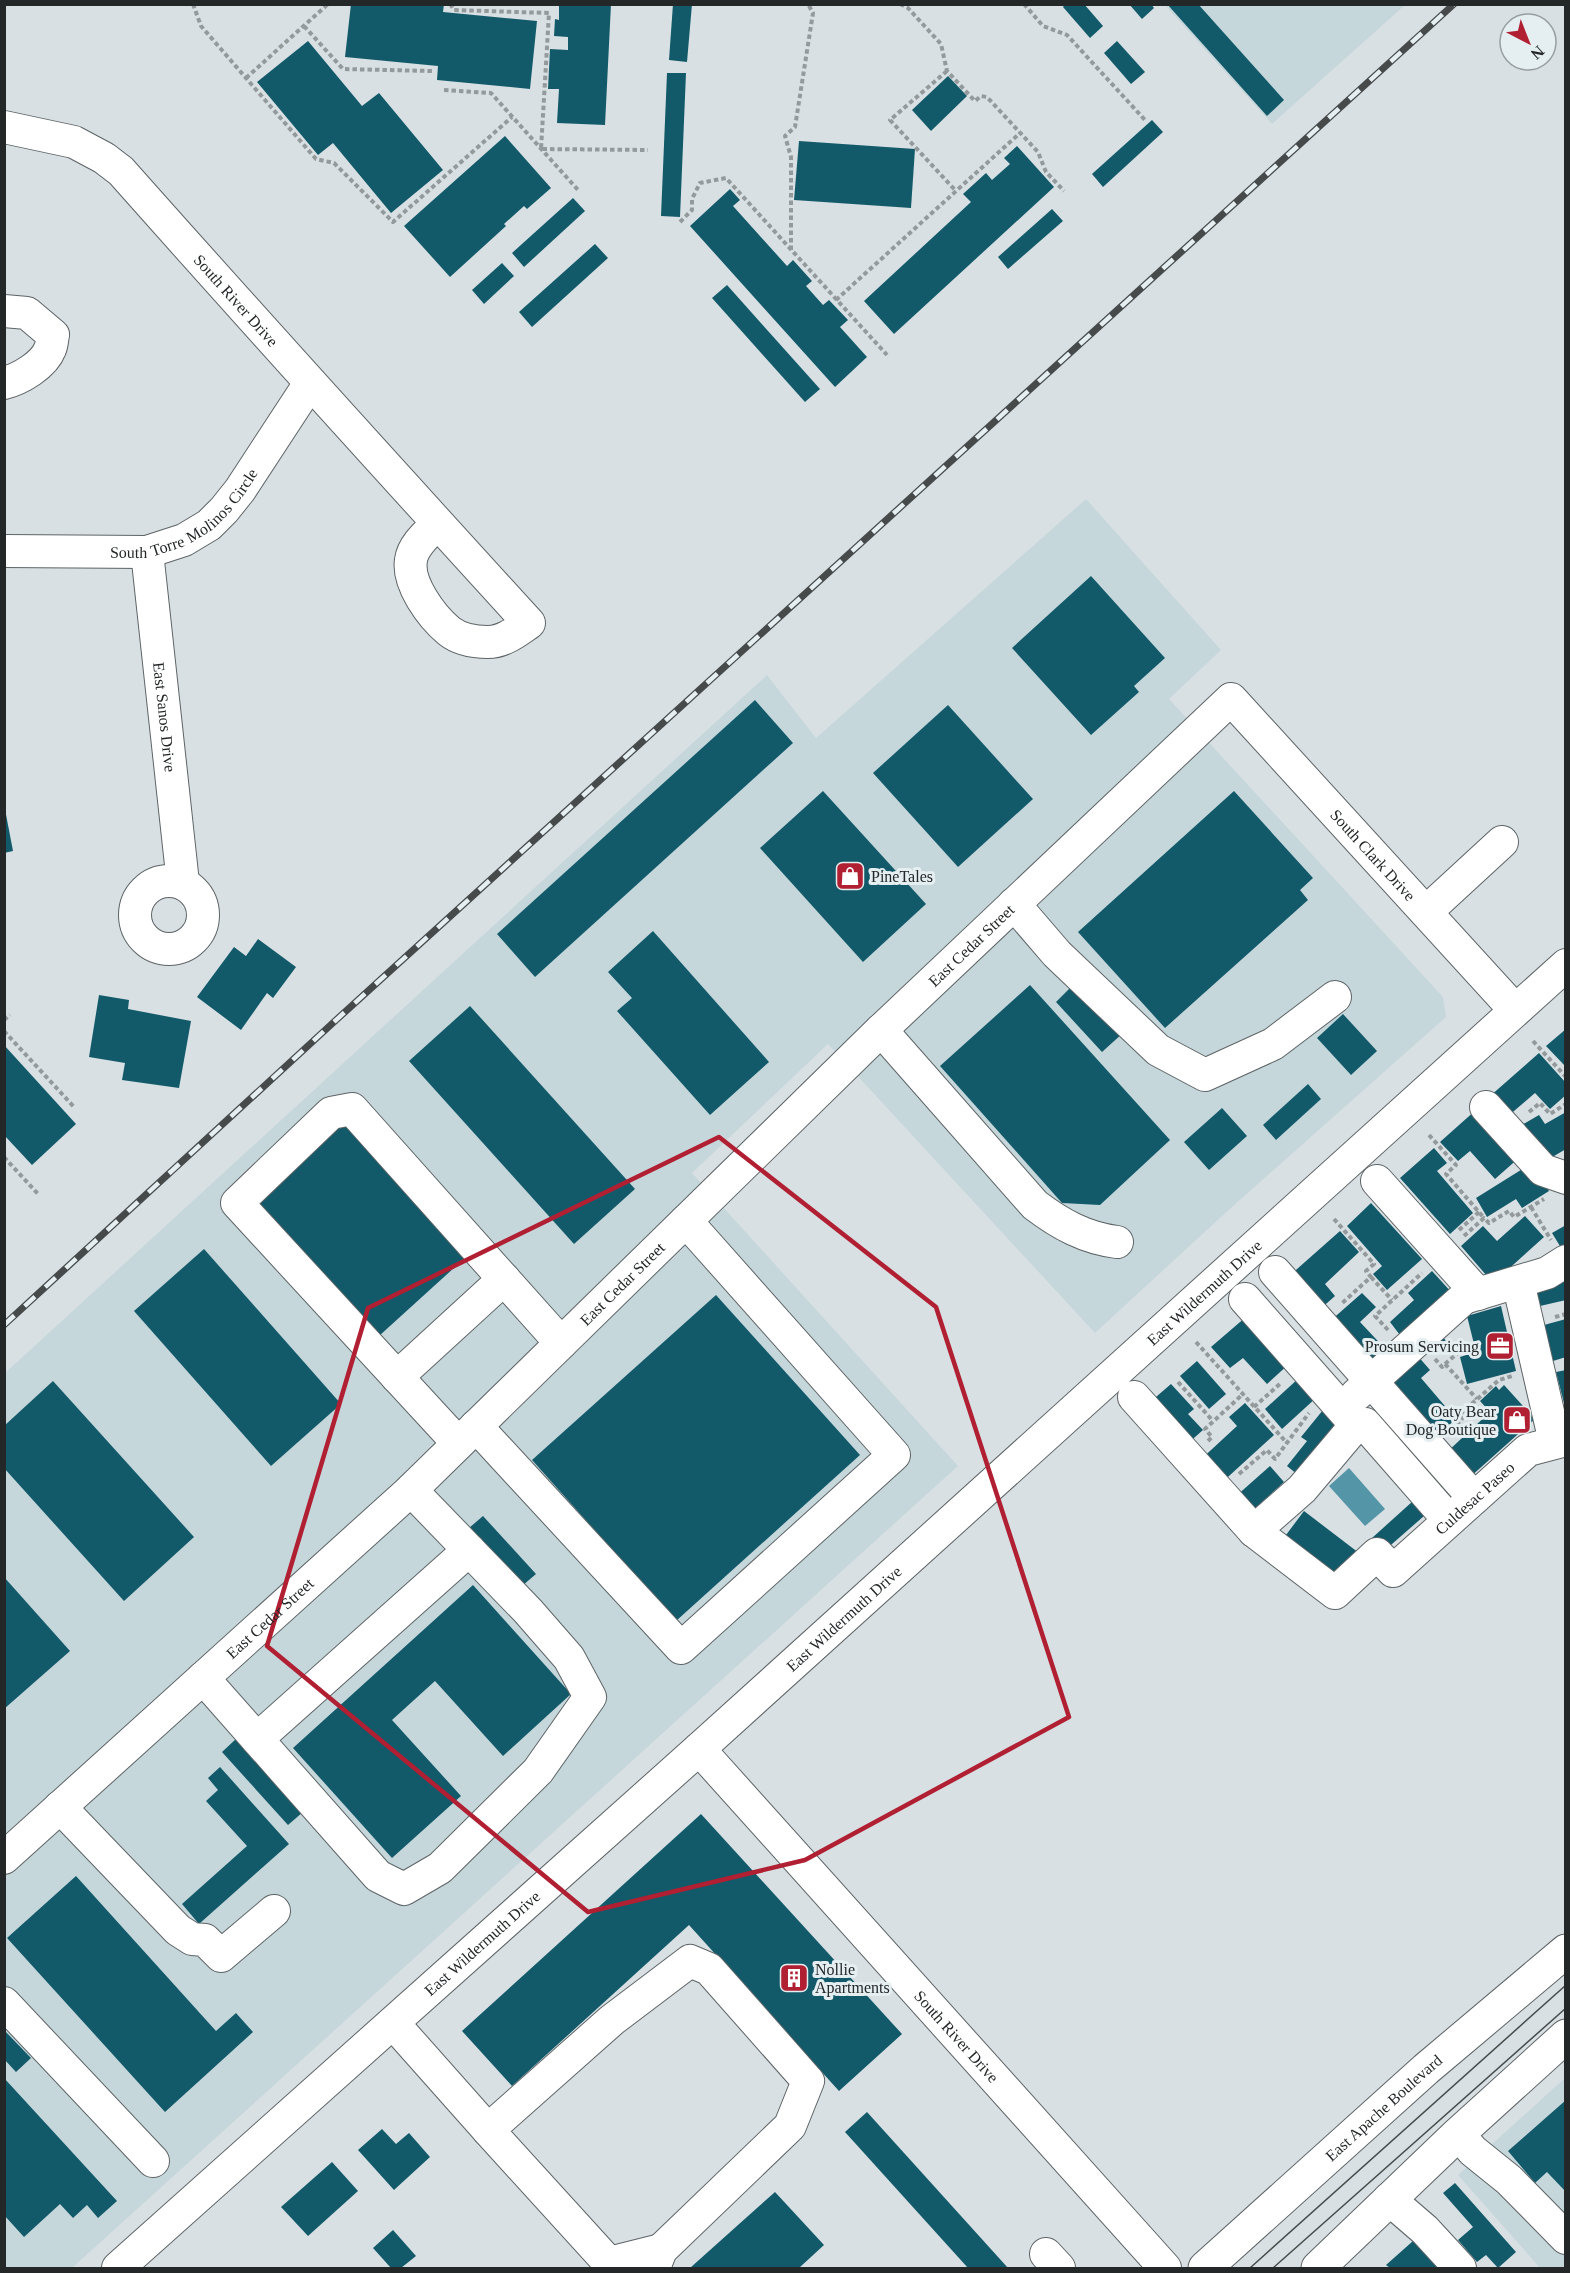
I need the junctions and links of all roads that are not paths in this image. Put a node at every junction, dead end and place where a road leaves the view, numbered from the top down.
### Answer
1 (4, 127) edge
2 (4, 311) edge
3 (4, 383) edge
4 (310, 383) junction
5 (438, 524) dead end
6 (4, 551) edge
7 (147, 552) junction
8 (1231, 699) joint
9 (1502, 842) dead end
10 (183, 883) dead end
11 (1014, 904) junction
12 (1426, 912) junction
13 (1566, 965) edge
14 (1335, 997) dead end
15 (1515, 1010) junction
16 (881, 1030) junction
17 (1486, 1107) dead end
18 (1566, 1179) edge
19 (1377, 1181) dead end
20 (686, 1221) junction
21 (1117, 1242) dead end
22 (1560, 1253) edge
23 (1275, 1272) dead end
24 (504, 1279) junction
25 (1518, 1282) junction
26 (1479, 1294) junction
27 (1245, 1299) dead end
28 (561, 1343) junction
29 (397, 1377) junction
30 (1371, 1381) junction
31 (1134, 1397) dead end
32 (1348, 1417) junction
33 (467, 1435) junction
34 (1561, 1441) edge
35 (411, 1490) junction
36 (1474, 1498) junction
37 (1449, 1520) junction
38 (1254, 1531) junction
39 (469, 1550) junction
40 (203, 1678) junction
41 (257, 1738) junction
42 (699, 1749) junction
43 (60, 1808) junction
44 (4, 1858) edge
45 (274, 1911) dead end
46 (1566, 1951) edge
47 (4, 2003) edge
48 (393, 2023) junction
49 (1566, 2036) edge
50 (488, 2130) junction
51 (1458, 2134) junction
52 (153, 2161) dead end
53 (1389, 2199) junction
54 (1566, 2238) edge
55 (658, 2259) edge
56 (118, 2268) edge
57 (1165, 2268) edge
58 (1204, 2268) edge
59 (1318, 2268) edge
60 (1460, 2268) edge

1 - 4 street, South River Drive
2 - 3 street
4 - 5 street, South River Drive
4 - 7 street, South Torre Molinos Circle
6 - 7 street, South Torre Molinos Circle
7 - 10 street, East Sanos Drive
8 - 11 street, East Cedar Street
8 - 12 street, South Clark Drive
9 - 12 street
11 - 14 street
11 - 16 street, East Cedar Street
12 - 15 street, South Clark Drive
13 - 15 street, East Wildermuth Drive
15 - 42 street, East Wildermuth Drive
16 - 20 street, East Cedar Street
16 - 21 street
17 - 18 street
19 - 26 street
20 - 28 street, East Cedar Street
20 - 33 street
22 - 25 street
23 - 30 street
24 - 28 street
24 - 29 street
24 - 29 street
25 - 26 street
25 - 34 street
26 - 30 street
27 - 32 street
28 - 33 street, East Cedar Street
29 - 33 street
30 - 32 street
30 - 36 street
31 - 38 street
32 - 37 street
32 - 38 street
33 - 35 street, East Cedar Street
34 - 36 street, Culdesac Paseo
35 - 39 street
35 - 40 street, East Cedar Street
36 - 37 street, Culdesac Paseo
37 - 38 street, Culdesac Paseo
39 - 41 street
39 - 41 street
40 - 41 street
40 - 43 street, East Cedar Street
42 - 48 street, East Wildermuth Drive
42 - 57 street, South River Drive
43 - 44 street, East Cedar Street
43 - 45 street
46 - 58 main road, East Apache Boulevard
47 - 52 street
48 - 50 street
48 - 56 street, East Wildermuth Drive
49 - 51 main road
50 - 55 street
50 - 55 street
51 - 53 main road
51 - 54 street
53 - 59 main road
53 - 60 street

